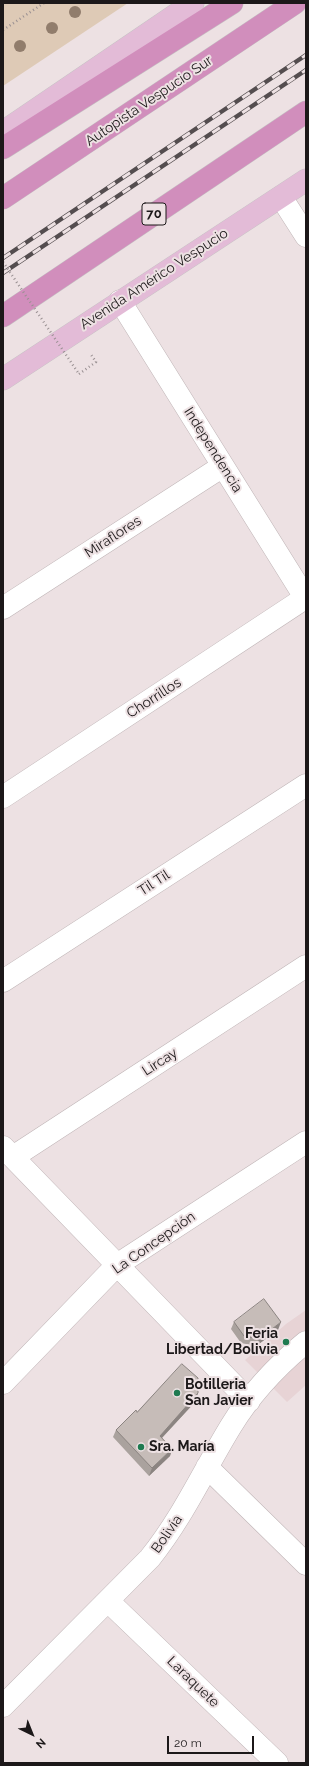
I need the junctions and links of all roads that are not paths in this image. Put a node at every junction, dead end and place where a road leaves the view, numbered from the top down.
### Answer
1 (193, 3) edge
2 (232, 3) edge
3 (295, 3) edge
4 (306, 112) edge
5 (3, 132) edge
6 (3, 148) edge
7 (306, 180) edge
8 (281, 197) junction
9 (3, 198) edge
10 (306, 236) edge
11 (120, 300) junction
12 (3, 316) edge
13 (3, 379) edge
14 (223, 466) junction
15 (306, 599) edge
16 (3, 608) edge
17 (306, 785) edge
18 (3, 798) edge
19 (306, 966) edge
20 (3, 980) edge
21 (306, 1142) edge
22 (8, 1152) edge
23 (117, 1265) junction
24 (306, 1342) edge
25 (3, 1383) edge
26 (249, 1401) junction
27 (207, 1467) junction
28 (306, 1564) edge
29 (108, 1601) junction
30 (3, 1706) edge
31 (277, 1763) edge

1 - 5 main road
2 - 6 highway
3 - 9 highway, Autopista Vespucio Sur
4 - 12 highway, 70
7 - 8 main road, Avenida Américo Vespucio
8 - 10 street
8 - 11 main road, Avenida Américo Vespucio
11 - 13 main road, Avenida Américo Vespucio
11 - 14 street, Independencia
14 - 15 street, Independencia
14 - 16 street, Miraflores
15 - 18 street, Chorrillos
17 - 20 street, Til Til
19 - 22 street, Lircay
21 - 23 street, La Concepción
22 - 23 street
23 - 25 street, La Concepción
23 - 26 street
24 - 26 street, Bolivia
26 - 27 street, Bolivia
27 - 28 street
27 - 29 street, Bolivia
29 - 30 street, Bolivia
29 - 31 street, Laraquete

